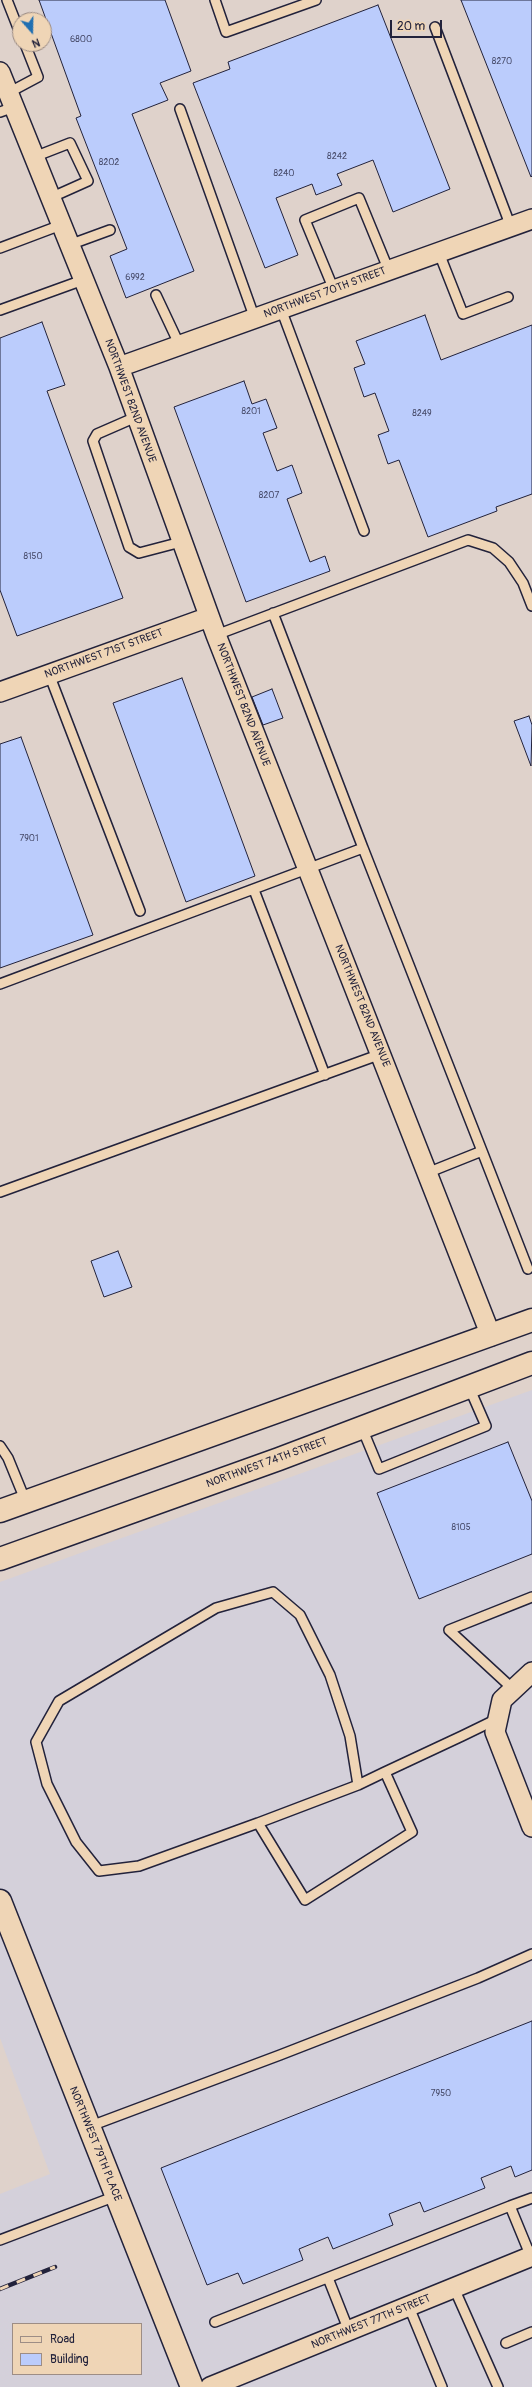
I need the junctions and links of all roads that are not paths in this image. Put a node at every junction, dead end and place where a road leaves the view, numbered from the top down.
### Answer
1 (7, 0) edge
2 (215, 0) edge
3 (316, 0) edge
4 (12, 12) edge
5 (435, 27) dead end
6 (28, 52) edge
7 (0, 72) edge
8 (8, 104) edge
9 (180, 109) dead end
10 (34, 157) junction
11 (50, 198) junction
12 (532, 219) edge
13 (62, 225) junction
14 (511, 227) junction
15 (110, 230) dead end
16 (69, 245) junction
17 (0, 248) edge
18 (439, 252) junction
19 (389, 271) junction
20 (83, 280) junction
21 (334, 290) junction
22 (156, 295) dead end
23 (508, 297) dead end
24 (281, 309) junction
25 (0, 310) edge
26 (254, 319) junction
27 (180, 346) junction
28 (118, 368) junction
29 (136, 418) junction
30 (364, 531) dead end
31 (181, 542) junction
32 (532, 606) edge
33 (273, 613) junction
34 (209, 617) junction
35 (216, 635) junction
36 (49, 674) junction
37 (0, 692) edge
38 (363, 848) junction
39 (307, 868) junction
40 (254, 890) junction
41 (140, 911) dead end
42 (0, 984) edge
43 (381, 1054) junction
44 (325, 1075) junction
45 (482, 1151) junction
46 (427, 1173) junction
47 (0, 1192) edge
48 (528, 1269) dead end
49 (532, 1320) edge
50 (490, 1336) junction
51 (532, 1363) edge
52 (469, 1387) junction
53 (362, 1428) junction
54 (0, 1446) edge
55 (26, 1502) junction
56 (0, 1511) edge
57 (0, 1559) edge
58 (532, 1597) edge
59 (532, 1672) edge
60 (508, 1694) junction
61 (498, 1718) junction
62 (385, 1772) junction
63 (358, 1785) junction
64 (258, 1823) junction
65 (532, 1826) edge
66 (0, 1901) edge
67 (532, 1954) edge
68 (88, 2127) junction
69 (116, 2196) junction
70 (532, 2198) edge
71 (510, 2206) junction
72 (0, 2240) edge
73 (531, 2256) edge
74 (328, 2278) junction
75 (454, 2288) junction
76 (409, 2307) junction
77 (215, 2322) dead end
78 (349, 2331) junction
79 (532, 2332) edge
80 (506, 2343) dead end
81 (192, 2387) edge
82 (210, 2387) edge
83 (442, 2387) edge
84 (498, 2387) edge

1 - 4 lane
2 - 3 lane
5 - 14 lane
6 - 8 lane
7 - 8 street, NORTHWEST 82ND AVENUE
8 - 10 street, NORTHWEST 82ND AVENUE
9 - 26 lane
10 - 11 street, NORTHWEST 82ND AVENUE
10 - 11 lane
11 - 13 street, NORTHWEST 82ND AVENUE
12 - 14 street, NORTHWEST 70TH STREET
13 - 16 street, NORTHWEST 82ND AVENUE
13 - 17 lane
14 - 18 street, NORTHWEST 70TH STREET
15 - 16 lane
16 - 20 street, NORTHWEST 82ND AVENUE
18 - 19 street, NORTHWEST 70TH STREET
18 - 23 lane
19 - 21 street, NORTHWEST 70TH STREET
19 - 21 lane
20 - 25 lane
20 - 28 street, NORTHWEST 82ND AVENUE
21 - 24 street, NORTHWEST 70TH STREET
22 - 27 lane
24 - 26 street, NORTHWEST 70TH STREET
24 - 30 lane
26 - 27 street, NORTHWEST 70TH STREET
27 - 28 street, NORTHWEST 70TH STREET
28 - 29 street, NORTHWEST 82ND AVENUE
29 - 31 street, NORTHWEST 82ND AVENUE
29 - 31 lane
31 - 34 street, NORTHWEST 82ND AVENUE
32 - 33 lane
33 - 35 lane
33 - 38 lane
34 - 35 street, NORTHWEST 82ND AVENUE
34 - 36 street, NORTHWEST 71ST STREET
35 - 39 street, NORTHWEST 82ND AVENUE
36 - 37 street, NORTHWEST 71ST STREET
36 - 41 lane
38 - 39 lane
38 - 45 lane
39 - 40 lane
39 - 43 street, NORTHWEST 82ND AVENUE
40 - 42 lane
40 - 44 lane
43 - 44 lane
43 - 46 street, NORTHWEST 82ND AVENUE
44 - 47 lane
45 - 46 lane
45 - 48 lane
46 - 50 street, NORTHWEST 82ND AVENUE
49 - 50 main road
50 - 55 main road
51 - 52 main road, NORTHWEST 74TH STREET
52 - 53 main road, NORTHWEST 74TH STREET
52 - 53 lane
53 - 57 main road, NORTHWEST 74TH STREET
54 - 55 lane
55 - 56 main road
58 - 60 lane
59 - 60 street
60 - 61 street
61 - 62 lane
61 - 65 street
62 - 63 lane
62 - 64 lane
63 - 64 lane
63 - 64 lane
66 - 68 main road, NORTHWEST 79TH PLACE
67 - 68 lane
68 - 69 main road, NORTHWEST 79TH PLACE
69 - 72 lane
69 - 81 main road, NORTHWEST 79TH PLACE
70 - 71 lane
71 - 73 lane
71 - 74 lane
73 - 75 street, NORTHWEST 77TH STREET
74 - 77 lane
74 - 78 lane
75 - 76 street, NORTHWEST 77TH STREET
75 - 84 lane
76 - 78 street, NORTHWEST 77TH STREET
76 - 83 lane
78 - 82 street, NORTHWEST 77TH STREET
79 - 80 lane

